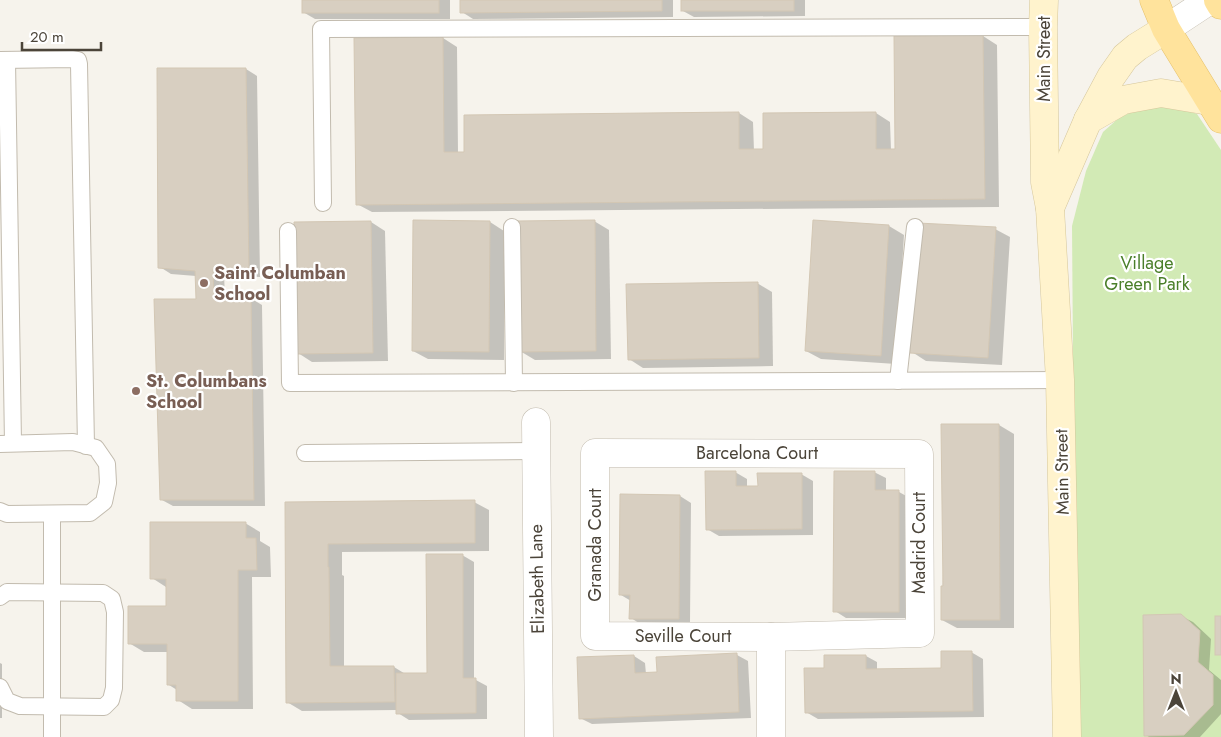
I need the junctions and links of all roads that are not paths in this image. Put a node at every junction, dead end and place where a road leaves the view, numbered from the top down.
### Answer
1 (1044, 0) edge
2 (1154, 0) edge
3 (1210, 0) edge
4 (1218, 0) edge
5 (1221, 5) edge
6 (1043, 27) junction
7 (1166, 28) junction
8 (4, 60) edge
9 (1215, 110) edge
10 (1088, 120) junction
11 (324, 203) dead end
12 (1050, 208) junction
13 (915, 227) dead end
14 (512, 228) dead end
15 (288, 230) dead end
16 (1060, 380) junction
17 (898, 381) junction
18 (514, 382) junction
19 (536, 422) dead end
20 (6, 444) edge
21 (86, 446) junction
22 (536, 451) junction
23 (305, 453) dead end
24 (595, 453) joint
25 (919, 454) joint
26 (0, 511) edge
27 (52, 514) junction
28 (52, 592) junction
29 (0, 597) edge
30 (920, 633) joint
31 (595, 636) joint
32 (771, 637) junction
33 (0, 687) edge
34 (52, 708) junction
35 (52, 737) edge
36 (538, 737) edge
37 (771, 737) edge
38 (1067, 737) edge

1 - 6 street, Main Street
2 - 7 main road
3 - 7 street
4 - 5 main road
6 - 11 lane
6 - 12 street, Main Street
7 - 9 main road
7 - 10 street, Main Street
8 - 20 lane
8 - 21 lane
9 - 10 street
10 - 12 street, Main Street
12 - 16 street, Main Street
13 - 17 lane
14 - 18 lane
15 - 18 lane
16 - 17 lane
16 - 38 street, Main Street
17 - 18 lane
19 - 22 street, Elizabeth Lane
20 - 21 lane
21 - 27 lane
22 - 23 lane
22 - 36 street, Elizabeth Lane
24 - 25 street, Barcelona Court
24 - 31 street, Granada Court
25 - 30 street, Madrid Court
26 - 27 lane
27 - 28 lane
28 - 29 lane
28 - 34 lane
28 - 34 lane
30 - 32 street, Seville Court
31 - 32 street, Seville Court
32 - 37 street
33 - 34 lane
34 - 35 lane

